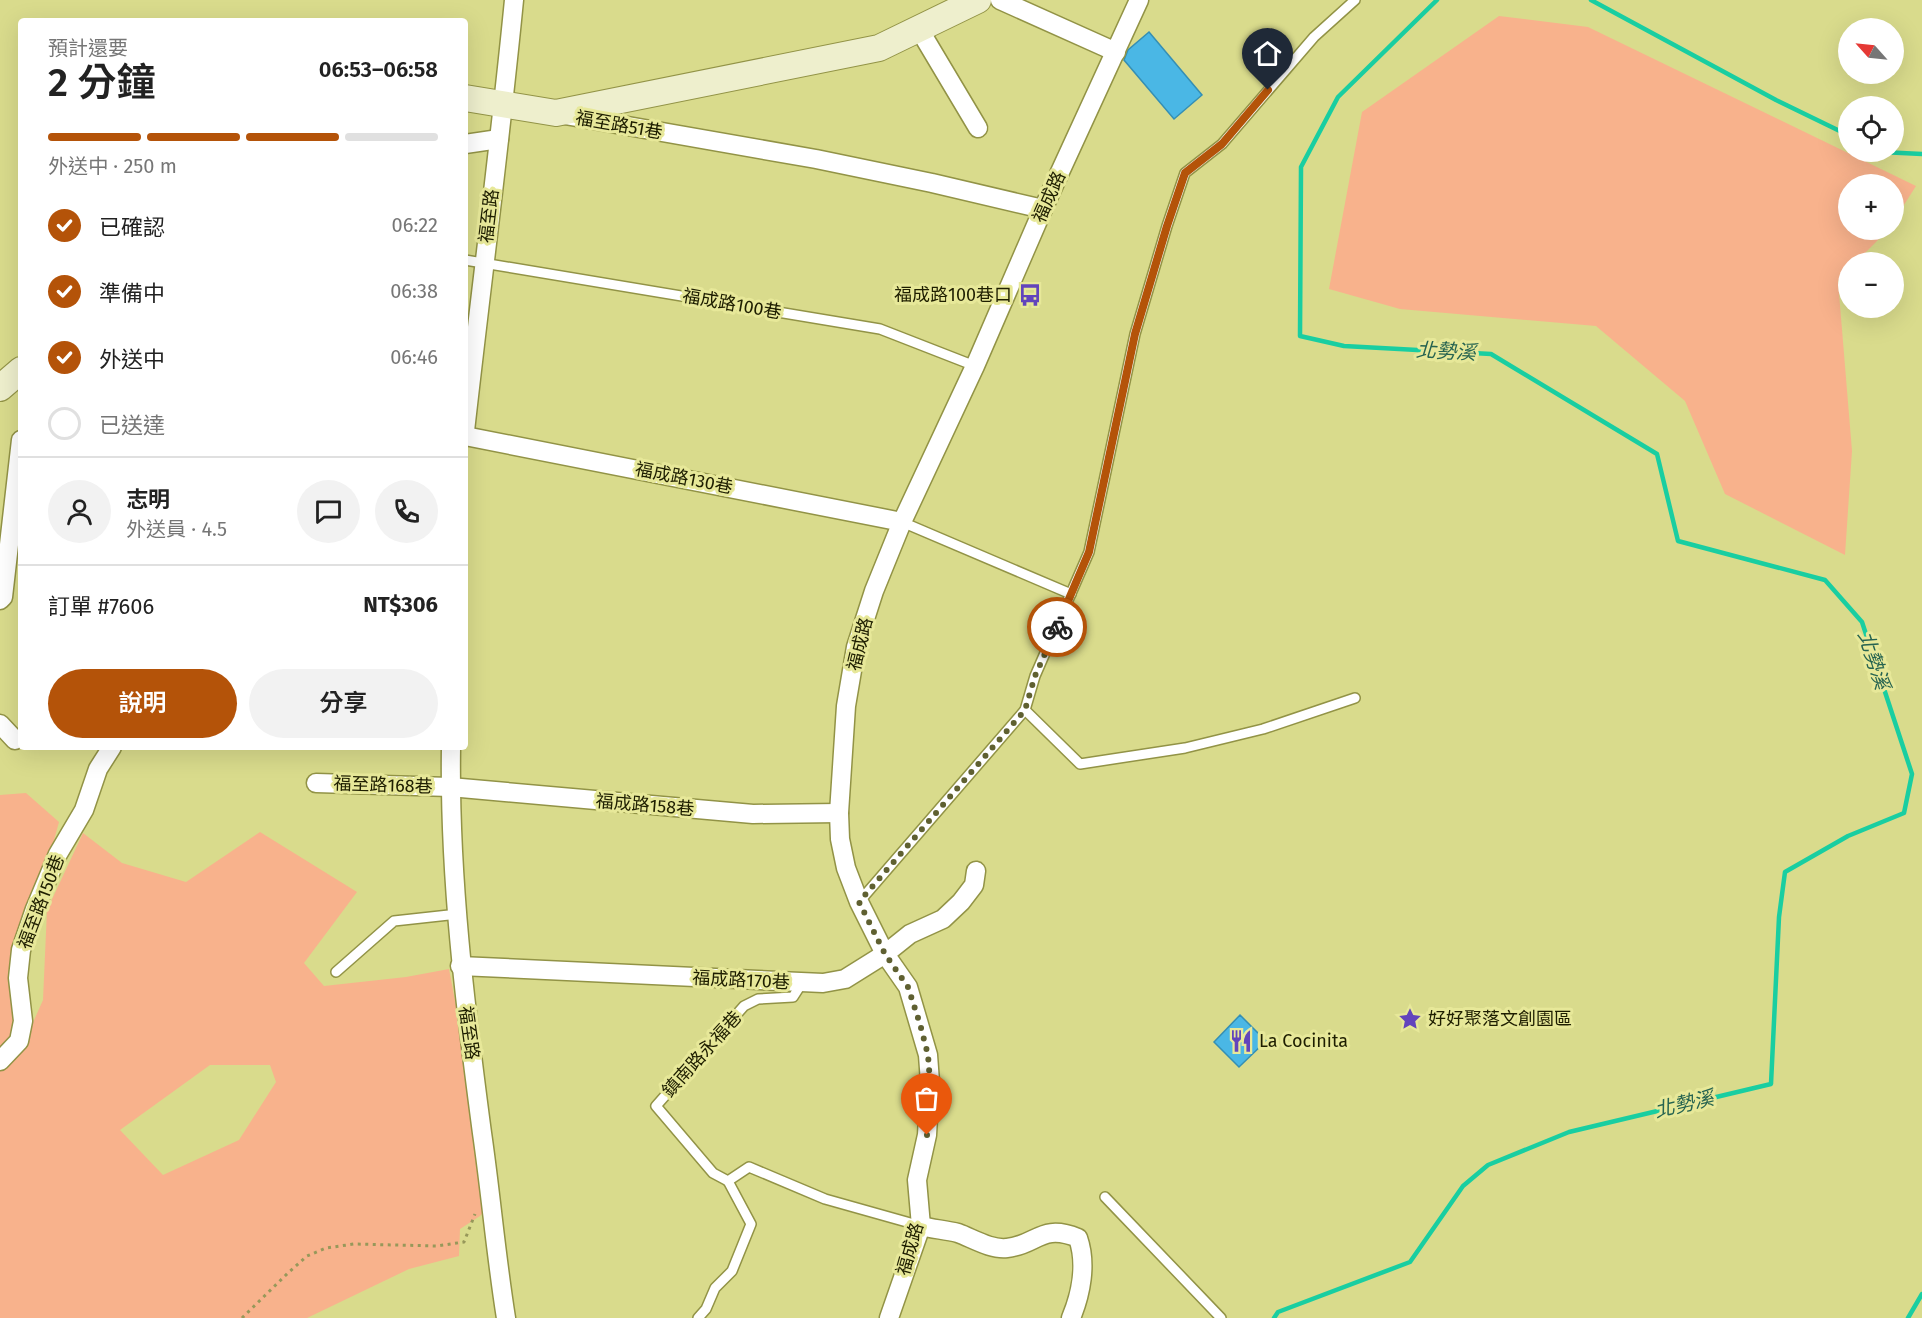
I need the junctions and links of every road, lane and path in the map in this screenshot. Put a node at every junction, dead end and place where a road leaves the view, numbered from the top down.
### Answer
1 (514, 0) edge
2 (978, 0) edge
3 (1000, 0) edge
4 (1139, 0) edge
5 (1355, 0) edge
6 (919, 29) junction
7 (1116, 52) junction
8 (468, 99) edge
9 (504, 105) junction
10 (556, 113) junction
11 (978, 128) dead end
12 (499, 139) junction
13 (468, 144) edge
14 (1043, 209) junction
15 (474, 261) edge
16 (975, 366) junction
17 (18, 373) edge
18 (468, 376) edge
19 (0, 388) edge
20 (468, 435) edge
21 (18, 466) edge
22 (902, 522) junction
23 (1071, 594) junction
24 (0, 600) edge
25 (1355, 698) dead end
26 (1025, 710) junction
27 (0, 724) edge
28 (15, 740) dead end
29 (110, 750) edge
30 (451, 750) edge
31 (316, 783) dead end
32 (450, 787) junction
33 (839, 813) junction
34 (976, 871) dead end
35 (859, 902) junction
36 (458, 914) junction
37 (885, 954) junction
38 (460, 966) junction
39 (336, 972) dead end
40 (802, 983) junction
41 (0, 1061) edge
42 (728, 1181) junction
43 (1105, 1197) dead end
44 (477, 1210) dead end
45 (921, 1226) junction
46 (242, 1318) edge
47 (506, 1318) edge
48 (698, 1318) edge
49 (889, 1318) edge
50 (1071, 1318) edge
51 (1221, 1318) edge

1 - 9 street, 福至路
2 - 6 street, 福至路51巷
3 - 7 street
4 - 7 street, 福成路
5 - 23 lane
6 - 10 street, 福至路51巷
6 - 11 street
7 - 14 street, 福成路
8 - 9 street
9 - 10 street
9 - 12 street, 福至路
10 - 14 street, 福至路51巷
12 - 13 street
12 - 15 street, 福至路
14 - 16 street, 福成路
15 - 16 lane, 福成路100巷
15 - 18 street, 福至路
16 - 22 street, 福成路
17 - 19 street
20 - 22 street, 福成路130巷
21 - 24 street
22 - 23 lane
22 - 33 street, 福成路
23 - 26 lane
25 - 26 lane
26 - 35 lane
27 - 28 street
29 - 41 street, 福至路150巷
30 - 32 street, 福至路
31 - 32 street, 福至路168巷
32 - 33 street, 福成路158巷
32 - 36 street, 福至路
33 - 35 street, 福成路
34 - 37 street, 福成路170巷
35 - 37 street, 福成路
36 - 38 street, 福至路
36 - 39 lane
37 - 40 street, 福成路170巷
37 - 45 street, 福成路
38 - 40 street, 福成路170巷
38 - 47 street, 福至路
40 - 42 lane, 鎮南路永福巷
42 - 45 lane
42 - 48 lane
43 - 51 lane
44 - 46 path
45 - 49 street, 福成路
45 - 50 street

